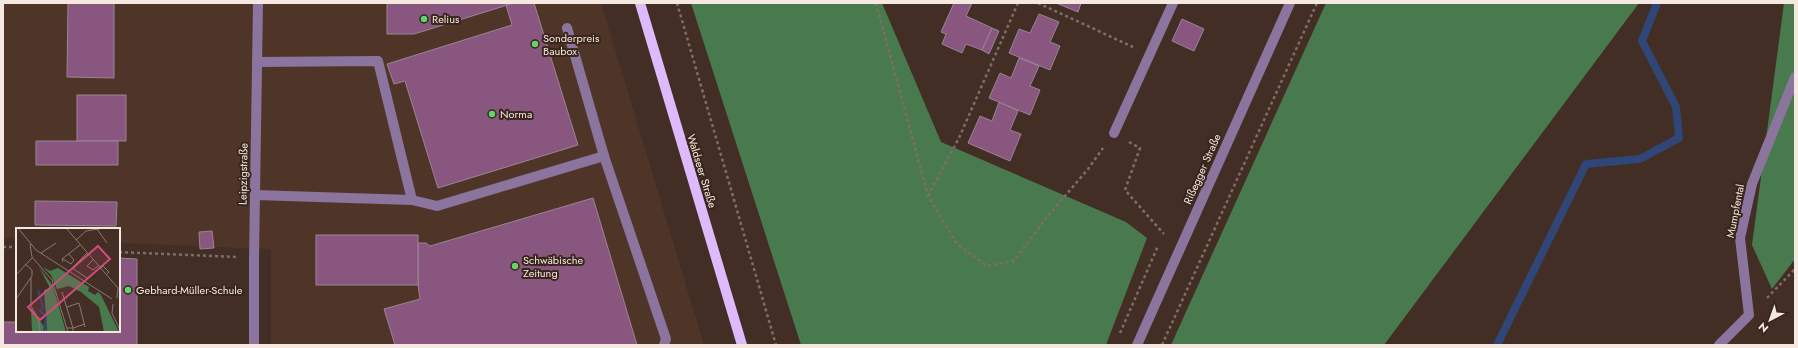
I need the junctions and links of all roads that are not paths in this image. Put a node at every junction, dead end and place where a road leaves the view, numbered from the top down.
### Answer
1 (258, 3) edge
2 (640, 3) edge
3 (1173, 3) edge
4 (1290, 3) edge
5 (567, 28) dead end
6 (257, 62) junction
7 (1795, 77) edge
8 (1114, 133) road end
9 (604, 156) junction
10 (255, 195) junction
11 (412, 200) junction
12 (254, 345) edge
13 (664, 345) edge
14 (742, 345) edge
15 (1137, 345) edge
16 (1719, 345) edge

1 - 6 street, Leipzigstraße
2 - 14 main road, Waldseer Straße
3 - 8 street
4 - 15 street, Rißegger Straße
5 - 9 street
6 - 10 street, Leipzigstraße
6 - 11 street
7 - 16 street, Mumpfental
9 - 11 street
9 - 13 street
10 - 11 street
10 - 12 street, Leipzigstraße

